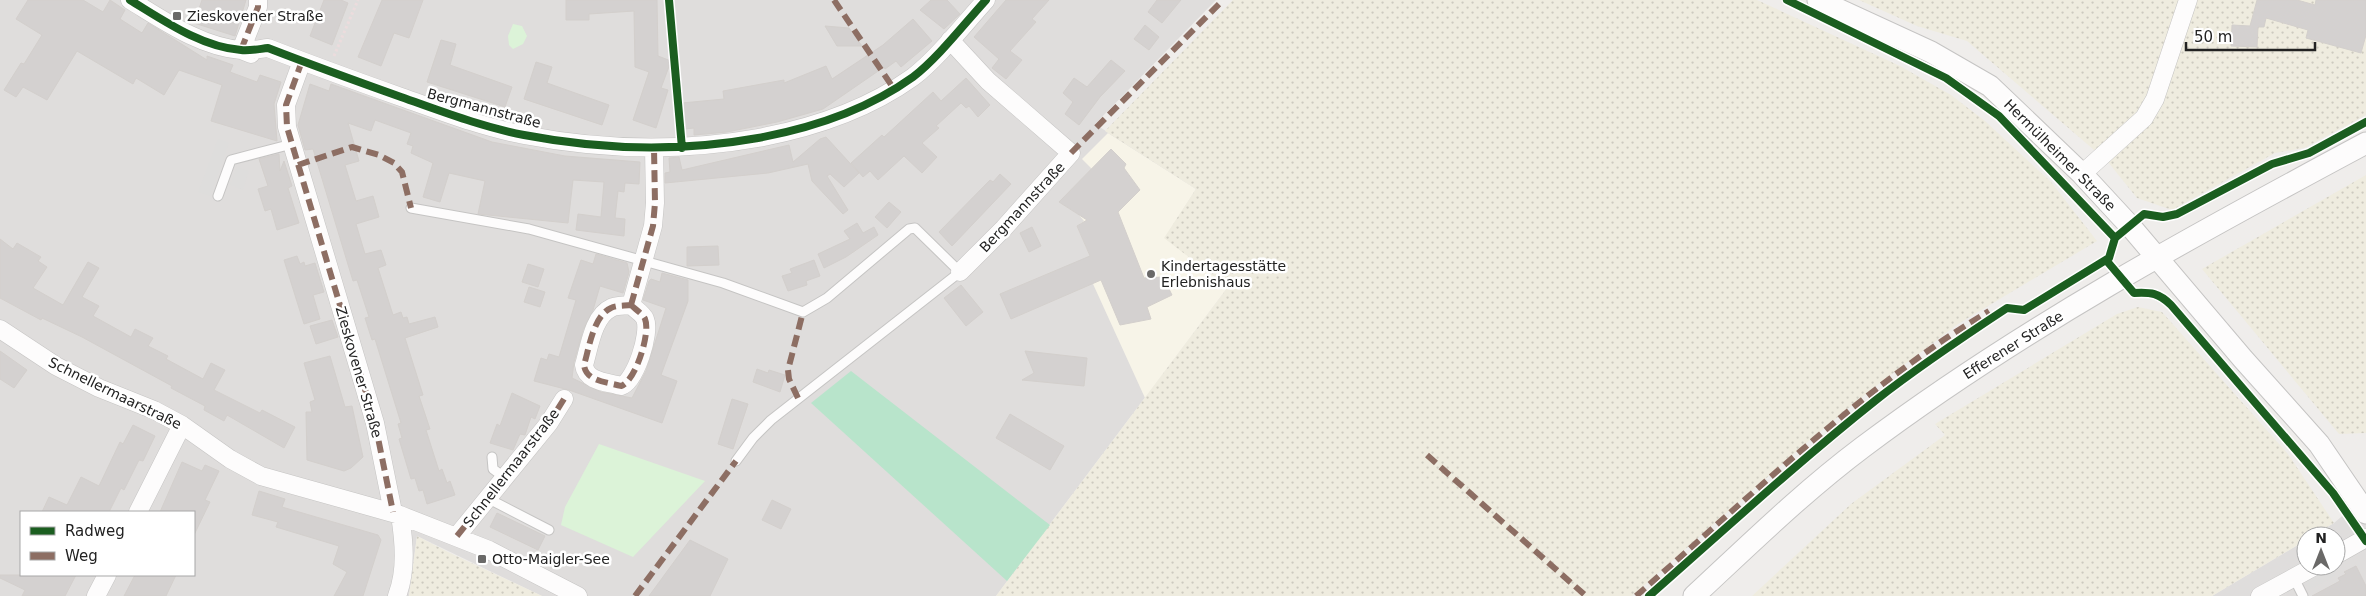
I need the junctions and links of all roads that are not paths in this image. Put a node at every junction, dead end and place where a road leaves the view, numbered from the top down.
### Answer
1 (130, 0) edge
2 (258, 0) edge
3 (986, 0) edge
4 (1818, 0) edge
5 (2188, 0) edge
6 (950, 40) junction
7 (241, 50) junction
8 (300, 66) junction
9 (2366, 143) edge
10 (292, 144) junction
11 (654, 148) junction
12 (2082, 174) junction
13 (218, 196) dead end
14 (411, 208) dead end
15 (2156, 258) junction
16 (644, 262) junction
17 (960, 272) junction
18 (631, 305) junction
19 (0, 329) edge
20 (564, 399) dead end
21 (182, 425) junction
22 (492, 458) dead end
23 (736, 461) dead end
24 (504, 477) junction
25 (487, 498) junction
26 (139, 511) edge
27 (397, 513) junction
28 (2366, 513) edge
29 (550, 530) dead end
30 (457, 536) junction
31 (2366, 538) edge
32 (2346, 549) edge
33 (106, 576) edge
34 (2298, 576) edge
35 (2294, 578) junction
36 (96, 596) edge
37 (397, 596) edge
38 (578, 596) edge
39 (1694, 596) edge
40 (2260, 596) edge
41 (2303, 596) edge

1 - 7 street, Bergmannstraße
2 - 7 street
3 - 6 street, Bergmannstraße
4 - 12 street, Hermülheimer Straße
5 - 12 street
6 - 11 street, Bergmannstraße
6 - 17 street, Bergmannstraße
7 - 8 street, Bergmannstraße
7 - 8 street, Bergmannstraße
8 - 10 street, Zieskovener Straße
8 - 11 street, Bergmannstraße
9 - 15 street, Efferener Straße
10 - 13 lane
10 - 27 street, Zieskovener Straße
11 - 16 street
12 - 15 street, Hermülheimer Straße
14 - 16 lane
15 - 28 street, Hermülheimer Straße
15 - 39 street, Efferener Straße
16 - 17 lane
16 - 18 street
17 - 23 lane
18 - 18 street
19 - 21 street, Schnellermaarstraße
20 - 24 street, Schnellermaarstraße
21 - 26 street
21 - 27 street, Schnellermaarstraße
22 - 24 lane
24 - 25 street, Schnellermaarstraße
25 - 29 lane
25 - 30 street, Schnellermaarstraße
27 - 30 street, Schnellermaarstraße
27 - 37 street, Zieskovener Straße
30 - 38 street, Schnellermaarstraße
31 - 32 street
33 - 36 street
34 - 35 street
35 - 40 street
35 - 41 lane

